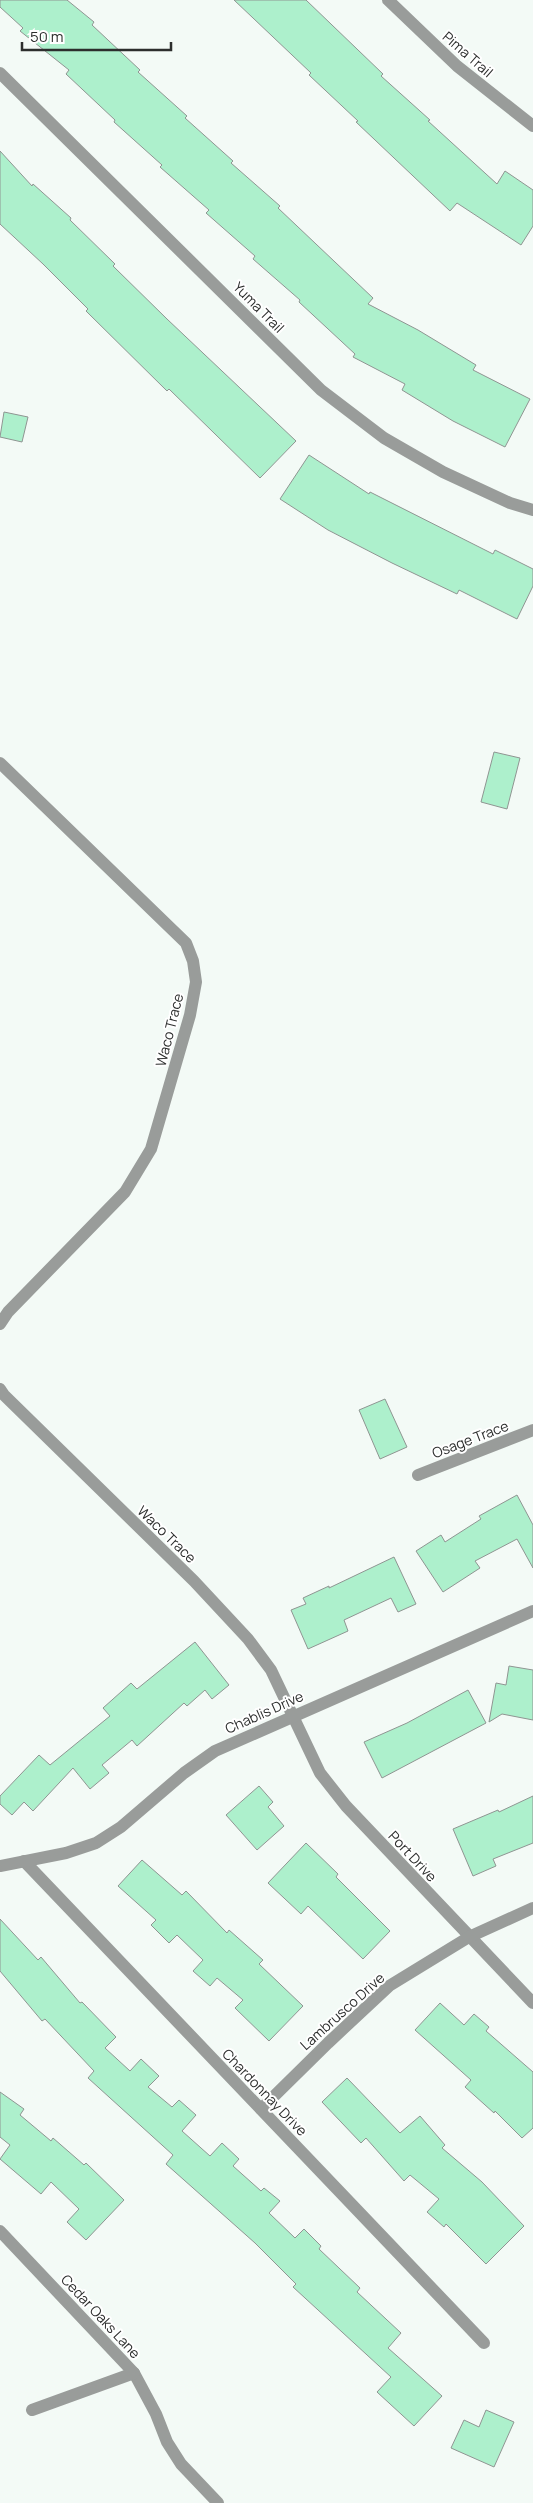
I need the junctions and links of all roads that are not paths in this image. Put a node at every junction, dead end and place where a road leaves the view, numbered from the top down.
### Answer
1 (388, 0) edge
2 (0, 73) edge
3 (533, 126) edge
4 (533, 510) edge
5 (0, 763) edge
6 (0, 1324) edge
7 (0, 1389) edge
8 (533, 1430) edge
9 (418, 1475) dead end
10 (533, 1611) edge
11 (292, 1716) junction
12 (24, 1861) junction
13 (0, 1866) edge
14 (533, 1908) edge
15 (470, 1937) junction
16 (533, 2003) edge
17 (261, 2109) junction
18 (0, 2231) edge
19 (484, 2343) dead end
20 (134, 2373) junction
21 (32, 2410) dead end
22 (218, 2503) edge

1 - 3 street, Pima Trail
2 - 4 street, Yuma Trail
5 - 6 street, Waco Trace
7 - 11 street, Waco Trace
8 - 9 street, Osage Trace
10 - 11 street, Chablis Drive
11 - 12 street, Chablis Drive
11 - 15 street, Port Drive
12 - 13 street, Chablis Drive
12 - 17 street, Chardonnay Drive
14 - 15 street, Lambrusco Drive
15 - 16 street, Port Drive
15 - 17 street, Lambrusco Drive
17 - 19 street, Chardonnay Drive
18 - 20 street, Cedar Oaks Lane
20 - 21 street
20 - 22 street, Cedar Oaks Lane

